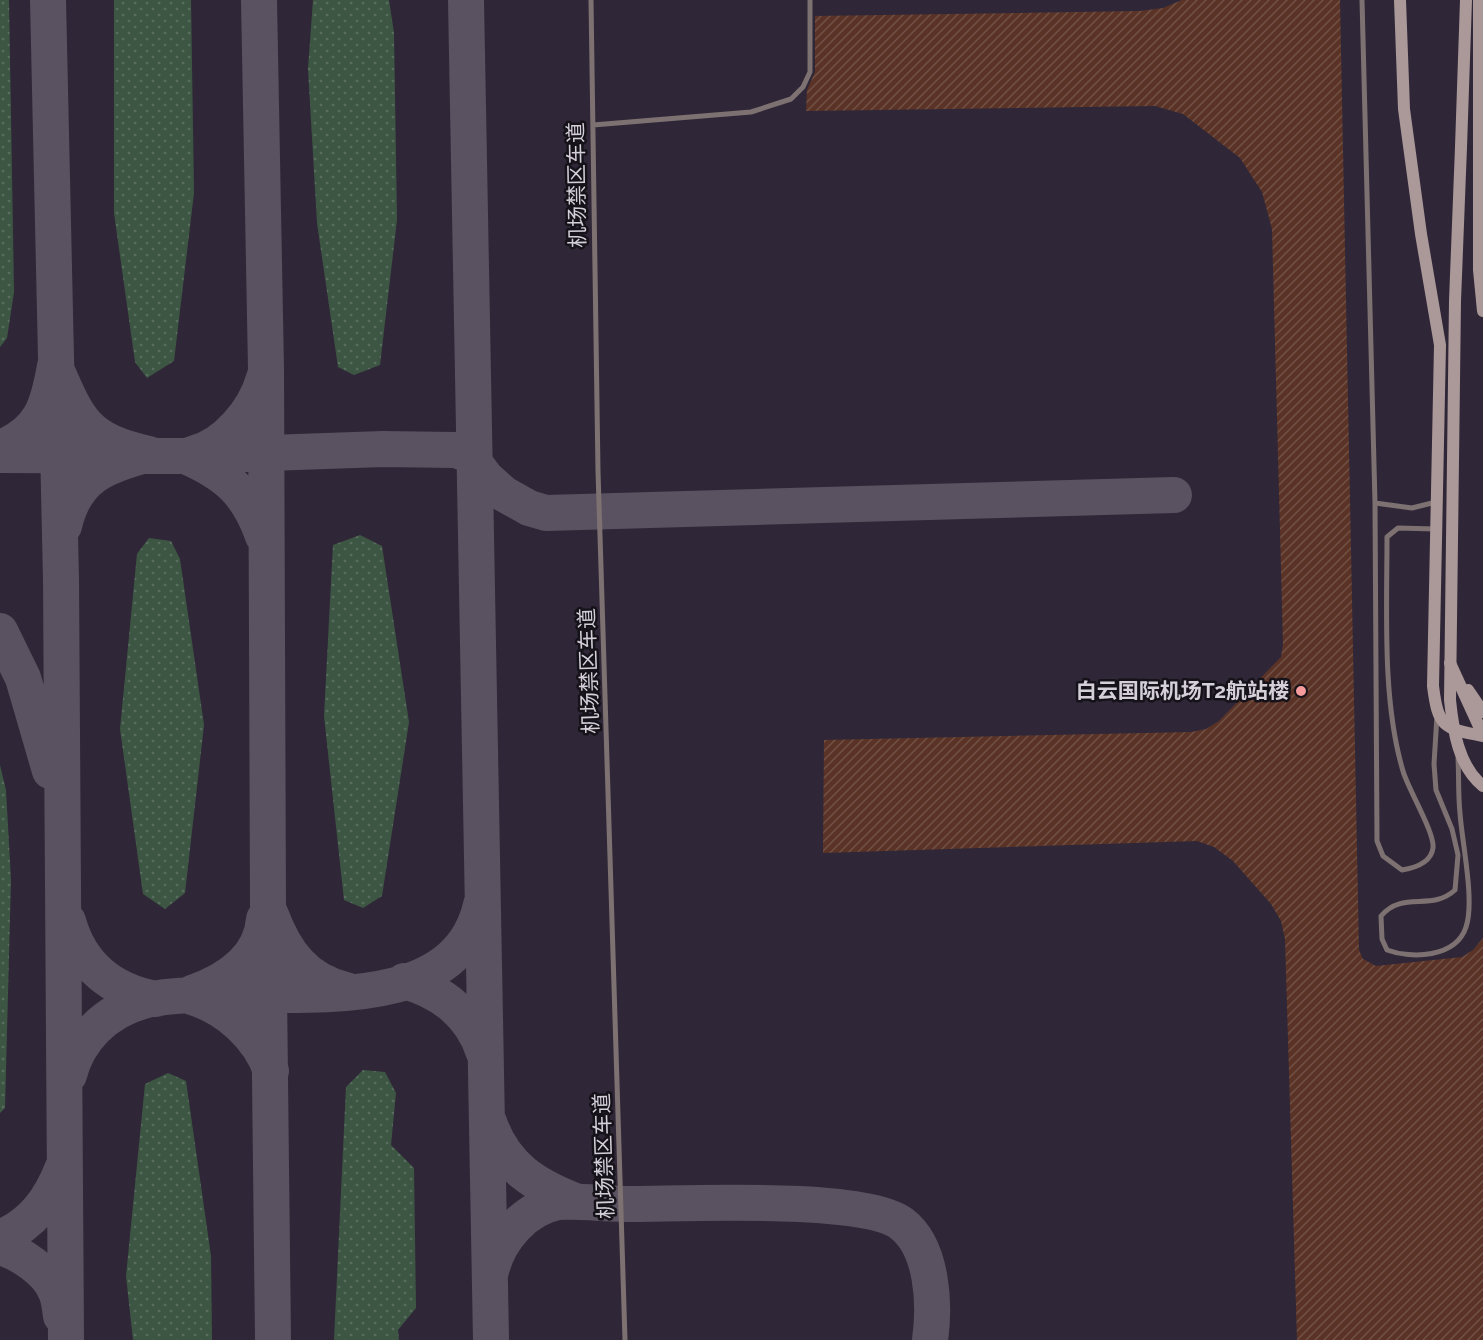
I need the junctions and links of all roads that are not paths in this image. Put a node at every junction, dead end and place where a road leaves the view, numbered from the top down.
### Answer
1 (591, 0) edge
2 (810, 0) edge
3 (1362, 0) edge
4 (1400, 0) edge
5 (1466, 0) edge
6 (1479, 0) edge
7 (592, 125) junction
8 (1483, 311) edge
9 (1438, 502) junction
10 (1376, 503) junction
11 (1437, 529) junction
12 (1449, 662) junction
13 (1483, 712) edge
14 (1437, 715) junction
15 (1457, 731) junction
16 (1483, 735) edge
17 (1483, 786) edge
18 (625, 1340) edge

1 - 7 lane, 机场禁区车道
2 - 7 lane
3 - 10 lane
4 - 9 street
5 - 12 street, bridge
6 - 8 street
7 - 18 lane, 机场禁区车道
9 - 10 lane
9 - 11 street
10 - 11 lane
11 - 14 street
12 - 13 street
12 - 16 street
12 - 17 street, bridge
14 - 15 street
14 - 15 lane
15 - 16 street

